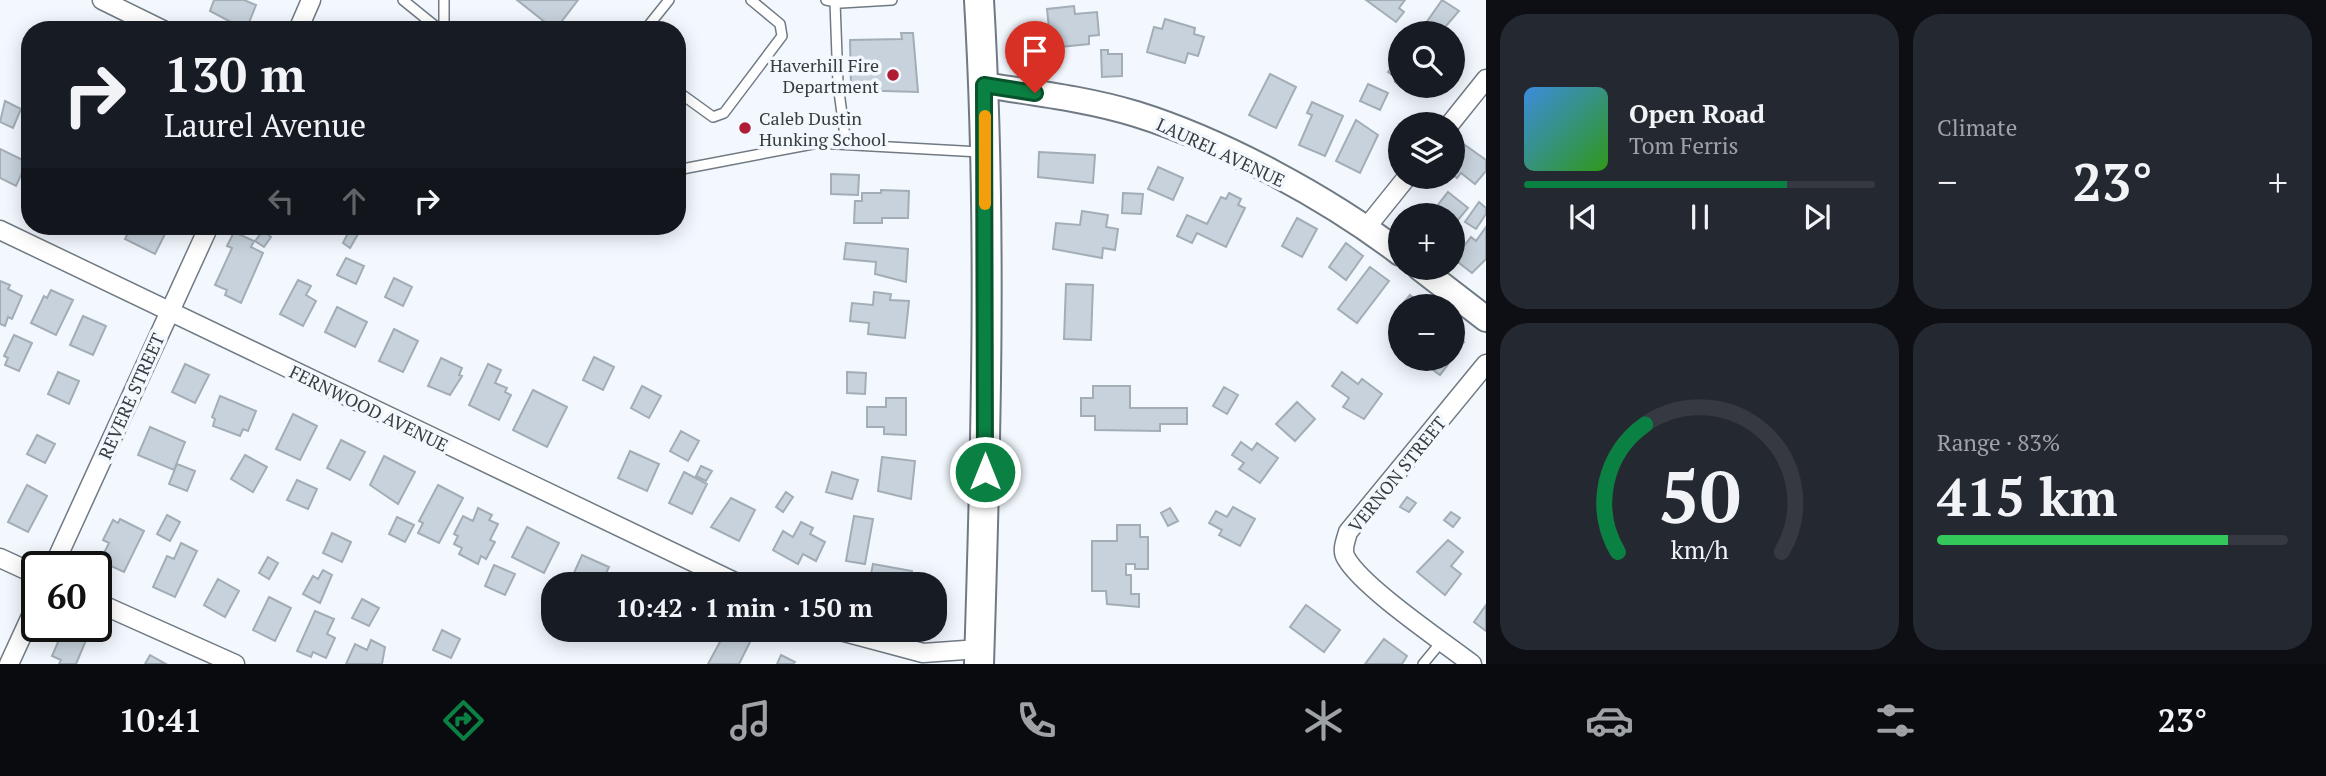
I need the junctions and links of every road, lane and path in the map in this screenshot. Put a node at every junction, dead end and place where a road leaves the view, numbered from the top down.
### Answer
1 (102, 0) edge
2 (312, 0) edge
3 (403, 0) edge
4 (444, 0) edge
5 (669, 0) edge
6 (751, 0) edge
7 (892, 0) edge
8 (979, 0) edge
9 (831, 1) edge
10 (145, 21) edge
11 (302, 21) edge
12 (430, 21) edge
13 (443, 21) edge
14 (652, 21) edge
15 (1486, 79) edge
16 (984, 85) junction
17 (686, 98) edge
18 (1460, 112) edge
19 (846, 144) junction
20 (985, 153) junction
21 (686, 168) edge
22 (1397, 189) edge
23 (1366, 228) junction
24 (0, 230) edge
25 (205, 235) edge
26 (1388, 244) edge
27 (1436, 280) edge
28 (169, 312) junction
29 (1486, 319) edge
30 (1486, 364) edge
31 (60, 551) edge
32 (0, 558) edge
33 (21, 568) edge
34 (714, 572) edge
35 (112, 608) edge
36 (21, 638) edge
37 (1442, 641) junction
38 (882, 642) edge
39 (979, 657) edge
40 (9, 664) edge
41 (236, 664) edge
42 (1423, 664) edge
43 (1472, 664) edge

1 - 10 street
2 - 11 street
3 - 12 lane
4 - 13 lane
5 - 14 lane
6 - 17 lane
7 - 9 lane
8 - 16 main road
9 - 19 lane
15 - 18 street
16 - 20 main road
16 - 23 main road, LAUREL AVENUE
19 - 20 lane
19 - 21 lane
20 - 39 main road
22 - 23 street
23 - 26 main road, LAUREL AVENUE
24 - 28 street, FERNWOOD AVENUE
25 - 28 street, REVERE STREET
27 - 29 main road
28 - 31 street, REVERE STREET
28 - 34 street, FERNWOOD AVENUE
30 - 37 street, VERNON STREET
32 - 33 street
35 - 41 street
36 - 40 street
37 - 42 lane
37 - 43 street, VERNON STREET
38 - 39 street

